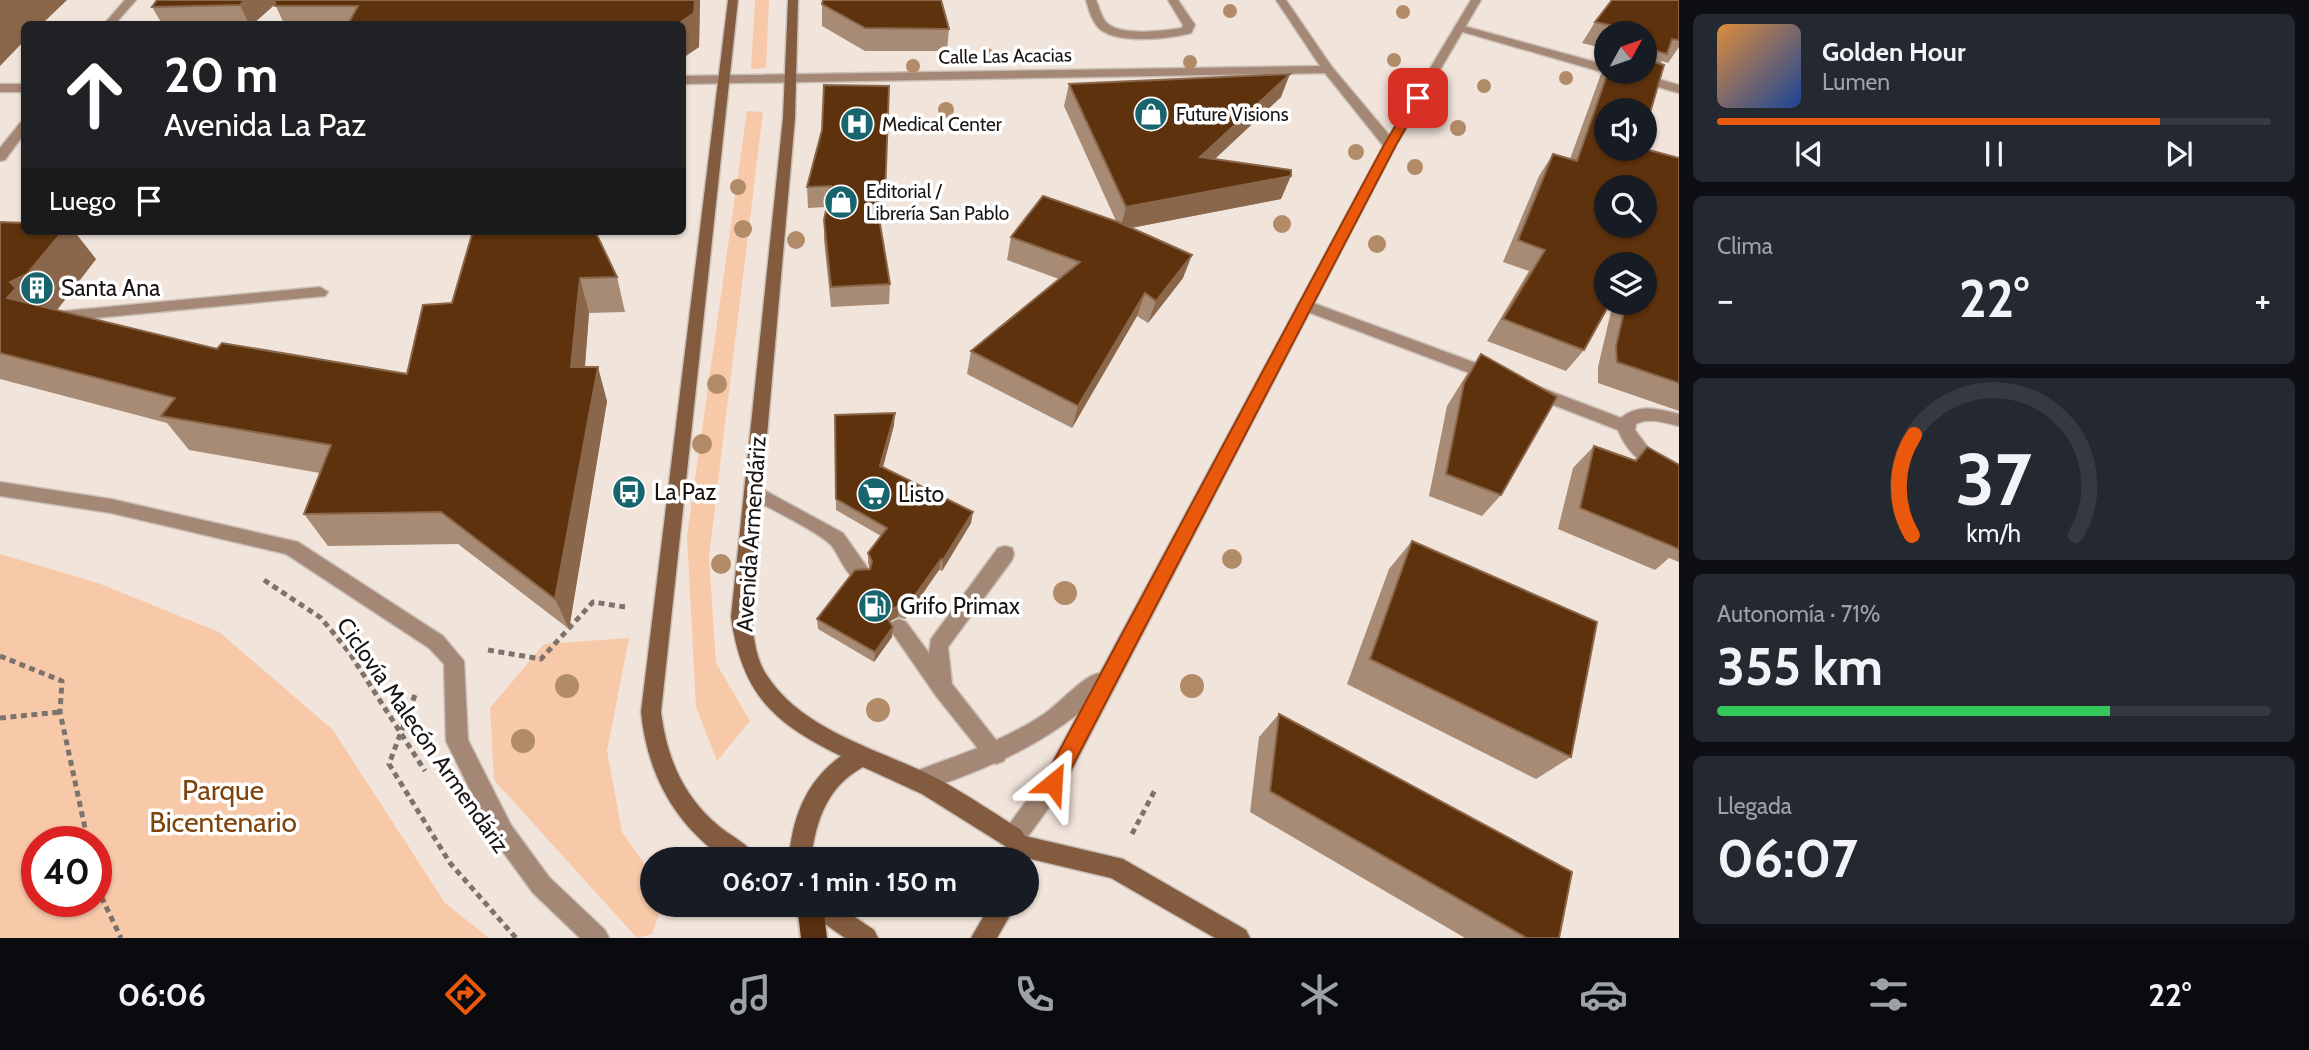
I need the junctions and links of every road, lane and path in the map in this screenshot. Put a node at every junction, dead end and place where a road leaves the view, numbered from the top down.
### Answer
1 (131, 0) edge
2 (733, 0) edge
3 (793, 0) edge
4 (1091, 0) edge
5 (1173, 0) edge
6 (1281, 0) edge
7 (1476, 0) edge
8 (112, 21) edge
9 (1460, 28) junction
10 (1594, 66) edge
11 (1328, 69) junction
12 (726, 79) junction
13 (792, 79) junction
14 (686, 80) edge
15 (1657, 83) edge
16 (0, 88) edge
17 (21, 88) edge
18 (1679, 89) edge
19 (21, 130) edge
20 (1390, 145) junction
21 (0, 157) edge
22 (320, 292) dead end
23 (1305, 305) junction
24 (51, 318) edge
25 (1679, 419) edge
26 (1625, 426) junction
27 (1679, 473) edge
28 (0, 489) edge
29 (753, 491) junction
30 (1005, 554) dead end
31 (860, 573) edge
32 (259, 577) dead end
33 (899, 628) dead end
34 (0, 656) edge
35 (1112, 667) junction
36 (943, 689) junction
37 (60, 712) junction
38 (0, 718) edge
39 (996, 754) junction
40 (862, 756) junction
41 (428, 775) dead end
42 (919, 781) junction
43 (1156, 788) dead end
44 (85, 826) edge
45 (726, 847) edge
46 (801, 847) edge
47 (1015, 847) edge
48 (1017, 847) edge
49 (1039, 852) edge
50 (1115, 867) junction
51 (111, 917) edge
52 (811, 917) edge
53 (835, 917) edge
54 (996, 917) edge
55 (121, 938) edge
56 (597, 938) edge
57 (814, 938) edge
58 (866, 938) edge
59 (983, 938) edge
60 (1238, 938) edge

1 - 8 street
2 - 12 main road
3 - 13 main road, Avenida Armendáriz
4 - 5 street
6 - 11 street
7 - 9 street
9 - 10 street
9 - 20 street
11 - 13 street, Calle Las Acacias
11 - 20 street
12 - 13 street, Calle Las Acacias
12 - 14 street, Calle Las Acacias
12 - 45 main road
13 - 29 main road, Avenida Armendáriz
15 - 18 street
16 - 17 street
19 - 21 street
20 - 23 street
22 - 24 street
23 - 26 street
23 - 35 street
25 - 26 street
26 - 27 street
28 - 56 street
29 - 31 street
29 - 40 main road, Avenida Armendáriz
30 - 36 street
32 - 41 path, Ciclovía Malecón Armendáriz
33 - 36 street
34 - 37 path
35 - 39 street
35 - 48 street
36 - 39 street
37 - 38 path
37 - 44 path
39 - 42 street
40 - 42 main road, Avenida Armendáriz
40 - 46 main road
42 - 47 main road, Avenida Armendáriz
43 - 50 path
49 - 50 main road, Avenida Armendáriz
50 - 60 main road, Avenida Armendáriz
51 - 55 path
52 - 57 highway
53 - 58 main road
54 - 59 main road

